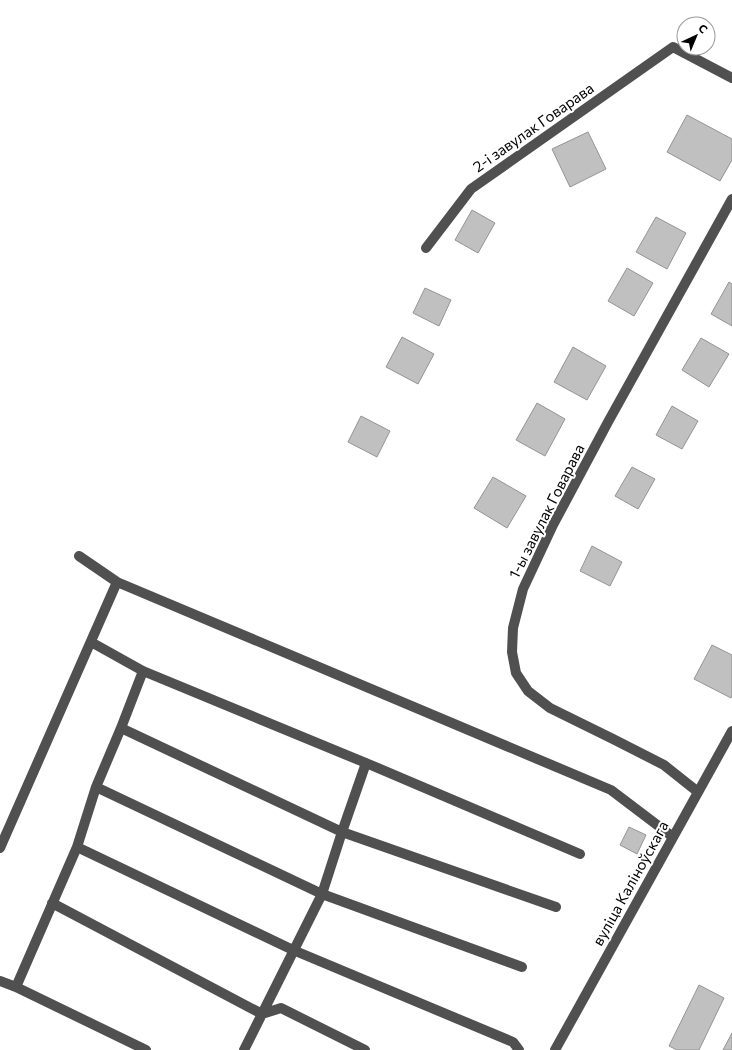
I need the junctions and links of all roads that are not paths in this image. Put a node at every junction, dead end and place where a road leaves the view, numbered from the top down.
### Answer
1 (732, 78) edge
2 (732, 199) edge
3 (426, 248) dead end
4 (79, 556) dead end
5 (117, 582) junction
6 (91, 642) junction
7 (143, 671) junction
8 (122, 728) junction
9 (732, 731) edge
10 (366, 762) junction
11 (96, 788) junction
12 (698, 792) junction
13 (342, 832) junction
14 (673, 837) junction
15 (77, 847) junction
16 (0, 848) edge
17 (580, 854) dead end
18 (322, 894) junction
19 (52, 903) junction
20 (556, 907) dead end
21 (293, 950) junction
22 (522, 967) dead end
23 (0, 981) edge
24 (16, 988) junction
25 (262, 1014) junction
26 (146, 1050) edge
27 (244, 1050) edge
28 (365, 1050) edge
29 (519, 1050) edge
30 (555, 1050) edge

1 - 3 street, 2-і завулак Говарава
2 - 12 street, 1-ы завулак Говарава
4 - 5 street
5 - 6 street
5 - 14 street
6 - 7 street
6 - 16 street
7 - 8 street
7 - 10 street
8 - 11 street
8 - 13 street
9 - 12 street, вуліца Каліноўскага
10 - 13 street
10 - 17 street
11 - 15 street
11 - 18 street
12 - 14 street, вуліца Каліноўскага
13 - 18 street
13 - 20 street
14 - 30 street, вуліца Каліноўскага
15 - 19 street
15 - 21 street
18 - 21 street
18 - 22 street
19 - 24 street
19 - 25 street
21 - 25 street
21 - 29 street
23 - 24 street
24 - 26 street
25 - 27 street
25 - 28 street

